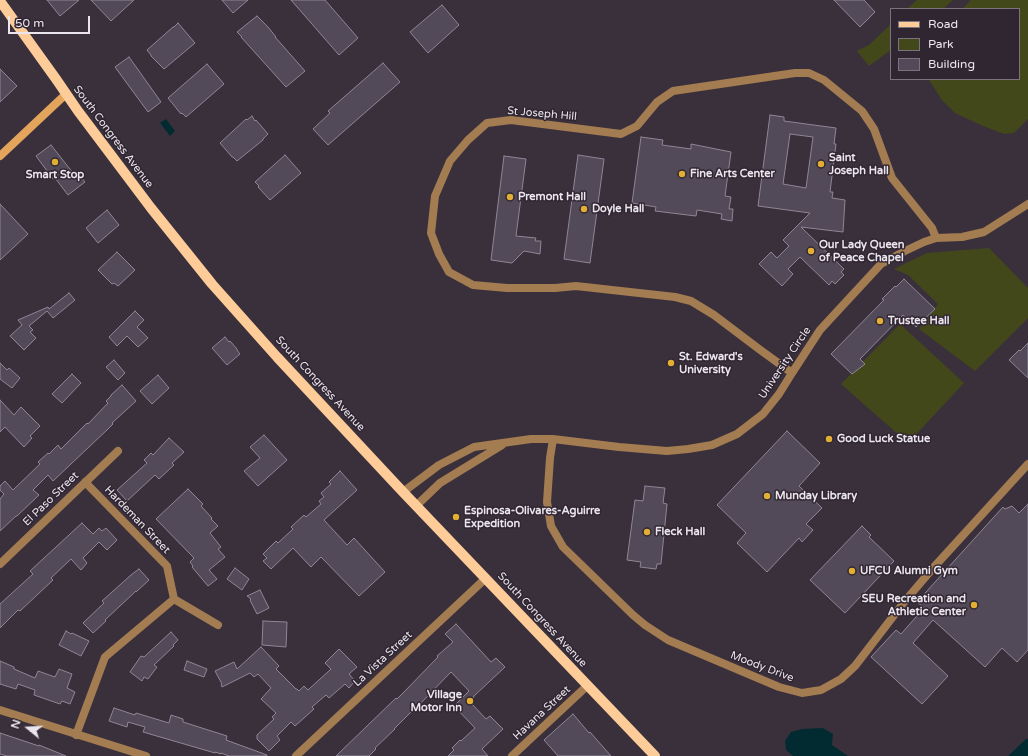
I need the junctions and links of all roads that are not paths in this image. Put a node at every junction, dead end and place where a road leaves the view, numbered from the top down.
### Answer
1 (0, 1) edge
2 (66, 94) junction
3 (0, 156) edge
4 (1028, 204) edge
5 (936, 238) junction
6 (792, 373) junction
7 (553, 439) junction
8 (505, 444) junction
9 (118, 450) dead end
10 (1028, 464) edge
11 (85, 482) junction
12 (404, 492) junction
13 (417, 505) junction
14 (0, 564) edge
15 (486, 578) junction
16 (174, 599) junction
17 (218, 625) dead end
18 (588, 686) junction
19 (0, 710) edge
20 (76, 735) junction
21 (146, 756) edge
22 (296, 756) edge
23 (512, 756) edge
24 (655, 756) edge

1 - 2 main road, South Congress Avenue
2 - 3 street
2 - 12 main road, South Congress Avenue
4 - 5 street, University Circle
5 - 6 street, University Circle
5 - 6 street, St Joseph Hill
6 - 7 street, University Circle
7 - 8 street, University Circle
7 - 10 street, Moody Drive
8 - 12 street, University Circle
8 - 13 street, University Circle
9 - 11 street, El Paso Street
11 - 14 street, El Paso Street
11 - 16 street, Hardeman Street
12 - 13 main road, South Congress Avenue
13 - 15 main road, South Congress Avenue
15 - 18 main road, South Congress Avenue
15 - 22 street, La Vista Street
16 - 17 street
16 - 20 street
18 - 23 street, Havana Street
18 - 24 main road, South Congress Avenue
19 - 20 street
20 - 21 street

